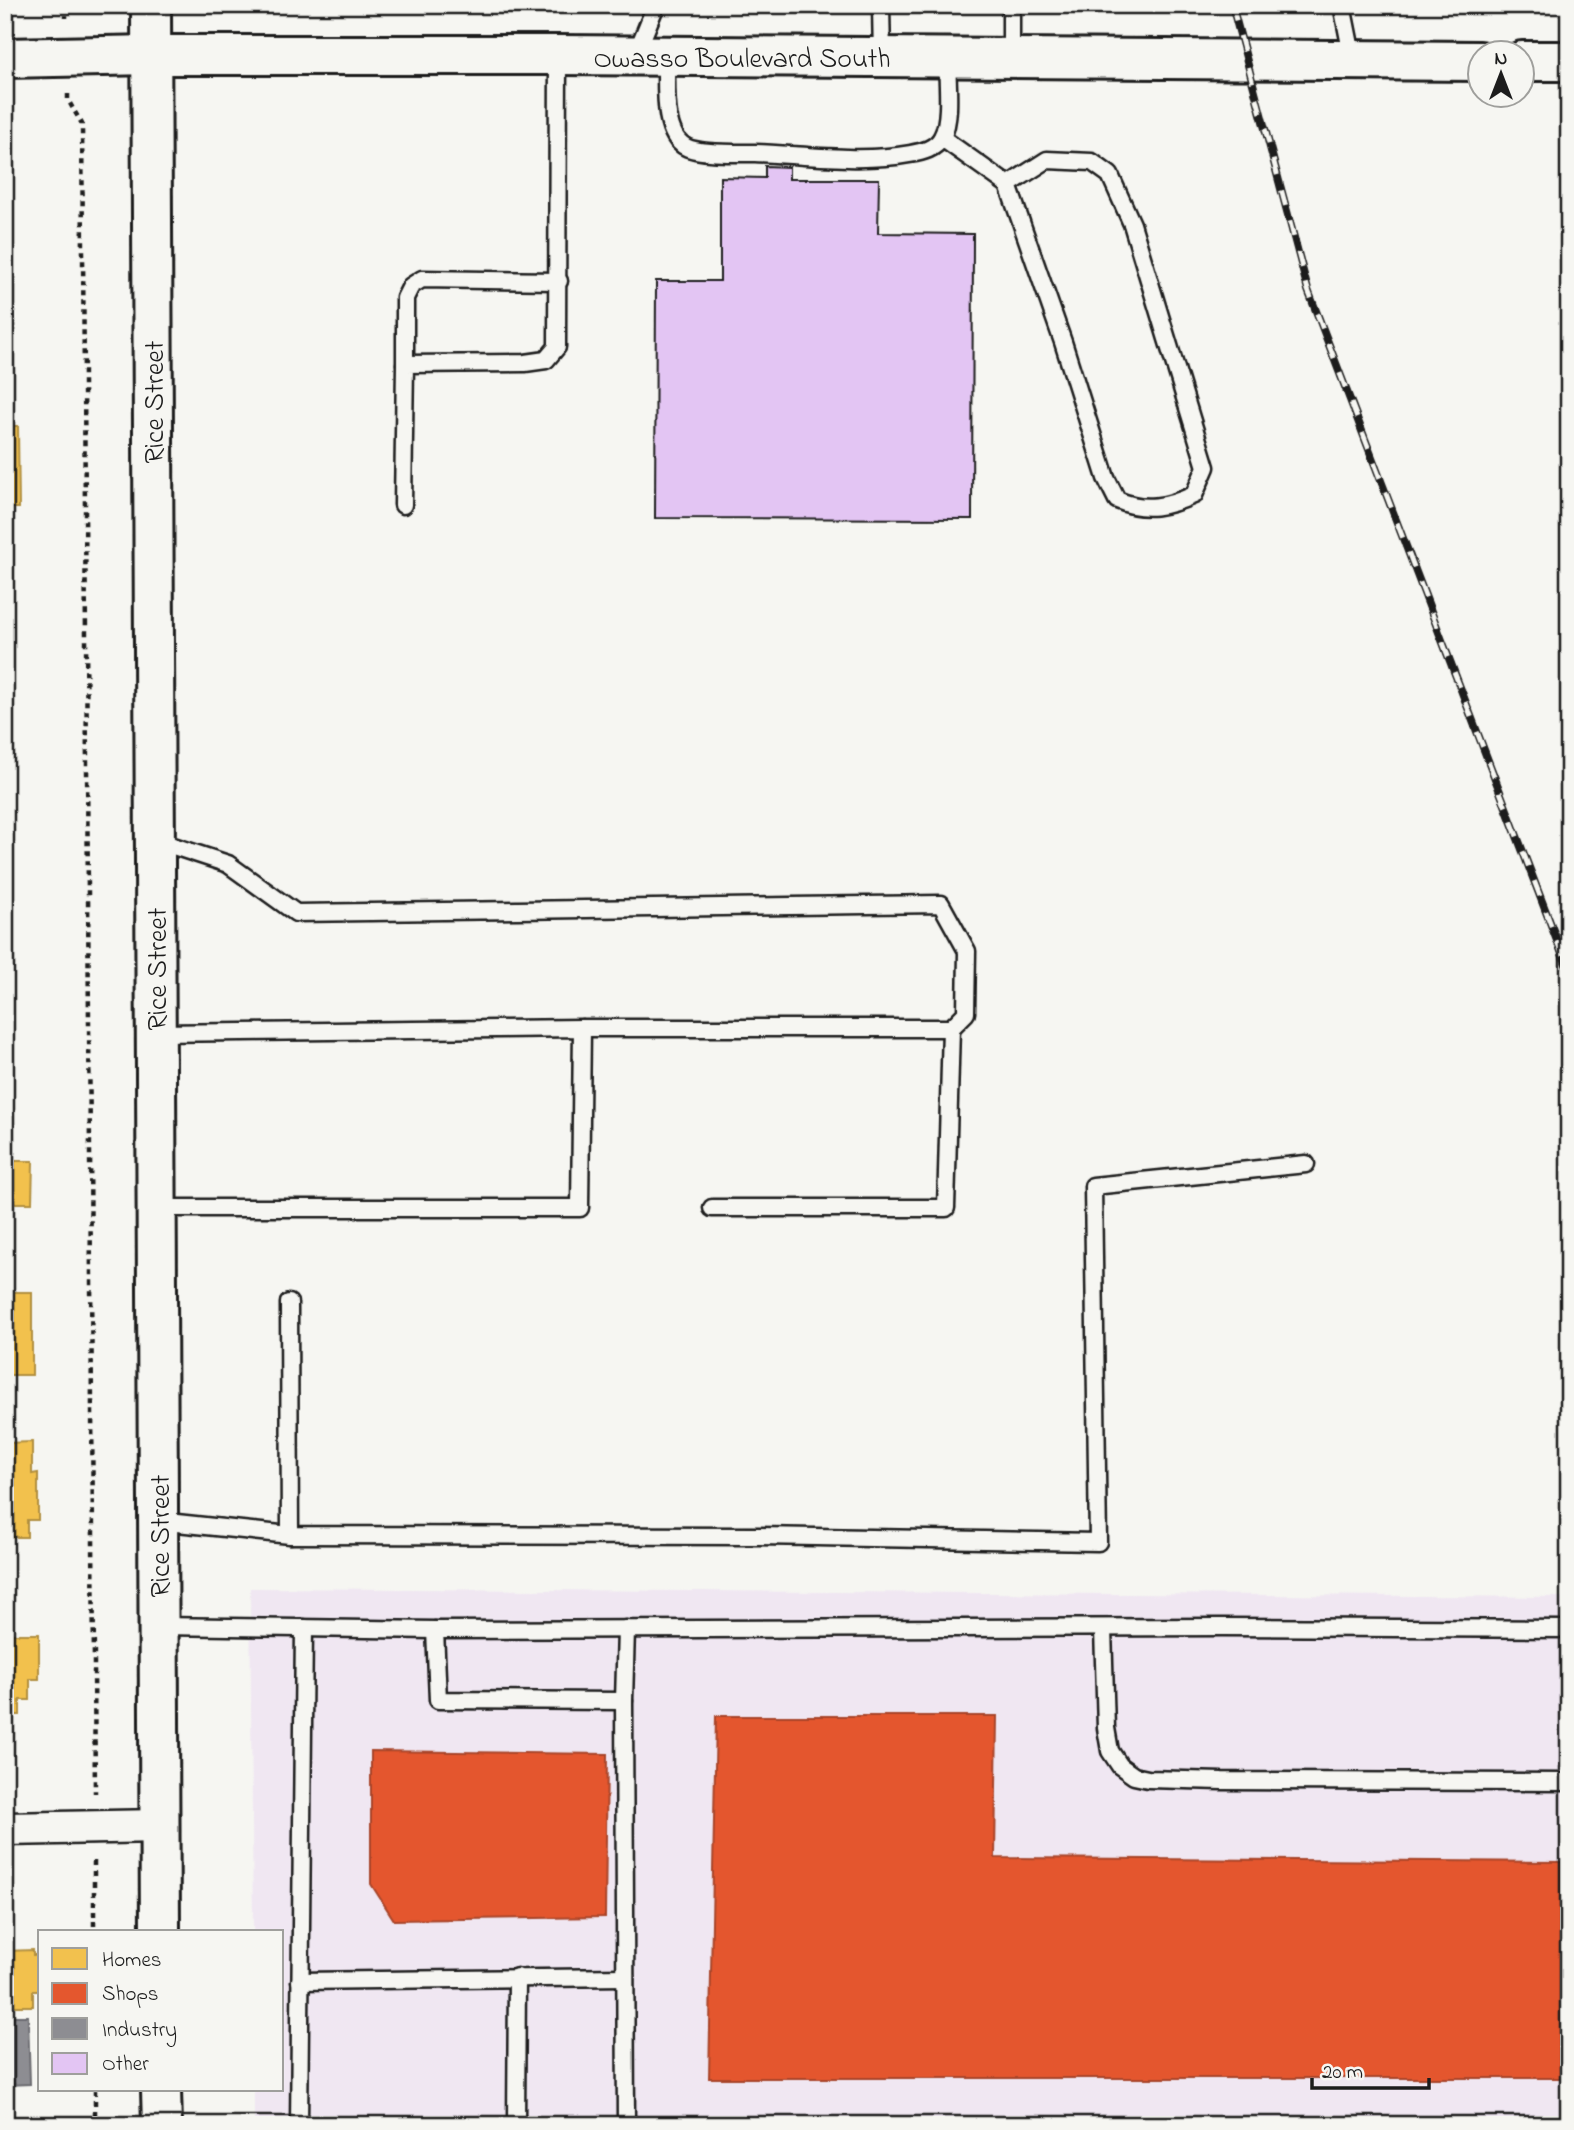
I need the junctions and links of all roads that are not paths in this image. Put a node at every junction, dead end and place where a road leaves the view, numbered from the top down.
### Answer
1 (151, 5) edge
2 (656, 5) edge
3 (881, 5) edge
4 (1011, 5) edge
5 (1342, 5) edge
6 (152, 55) junction
7 (558, 55) junction
8 (650, 57) junction
9 (5, 58) edge
10 (882, 58) junction
11 (947, 58) junction
12 (1011, 59) junction
13 (1353, 60) junction
14 (1466, 61) edge
15 (1536, 61) edge
16 (1569, 61) edge
17 (942, 138) junction
18 (1008, 185) junction
19 (559, 281) junction
20 (405, 364) junction
21 (403, 505) dead end
22 (155, 840) junction
23 (582, 1028) junction
24 (951, 1028) junction
25 (156, 1033) junction
26 (1306, 1164) dead end
27 (157, 1209) junction
28 (712, 1209) dead end
29 (289, 1303) dead end
30 (159, 1521) junction
31 (290, 1535) junction
32 (159, 1626) junction
33 (304, 1628) junction
34 (626, 1629) junction
35 (1103, 1629) junction
36 (1569, 1629) edge
37 (435, 1630) junction
38 (624, 1702) junction
39 (1569, 1782) edge
40 (160, 1826) junction
41 (5, 1829) edge
42 (160, 1930) edge
43 (517, 1977) junction
44 (625, 1977) junction
45 (300, 1981) junction
46 (161, 2092) edge
47 (162, 2125) edge
48 (299, 2125) edge
49 (516, 2125) edge
50 (626, 2125) edge

1 - 6 main road, Rice Street
2 - 8 lane
3 - 10 lane
4 - 12 lane
5 - 13 lane
6 - 7 main road, Owasso Boulevard South
6 - 9 main road, Owasso Boulevard South
6 - 22 main road, Rice Street
7 - 8 main road, Owasso Boulevard South
7 - 19 lane
8 - 10 main road, Owasso Boulevard South
8 - 17 lane
10 - 11 main road, Owasso Boulevard South
11 - 12 main road, Owasso Boulevard South
11 - 17 lane
12 - 13 main road, Owasso Boulevard South
13 - 14 main road, Owasso Boulevard South
15 - 16 main road
17 - 18 lane
18 - 18 lane
19 - 20 lane
19 - 20 lane
20 - 21 lane
22 - 24 lane
22 - 25 main road, Rice Street
23 - 24 lane
23 - 25 lane
23 - 27 lane
24 - 28 lane
25 - 27 main road, Rice Street
26 - 31 lane
27 - 30 main road, Rice Street
29 - 31 lane
30 - 31 lane
30 - 32 main road, Rice Street
32 - 33 lane
32 - 40 main road, Rice Street
33 - 37 lane
33 - 45 lane
34 - 35 lane
34 - 37 lane
34 - 38 lane
35 - 36 lane
35 - 39 lane
37 - 38 lane
38 - 44 lane
40 - 41 street
40 - 42 main road, Rice Street
43 - 44 lane
43 - 45 lane
43 - 49 lane
44 - 50 lane
45 - 48 lane
46 - 47 main road

